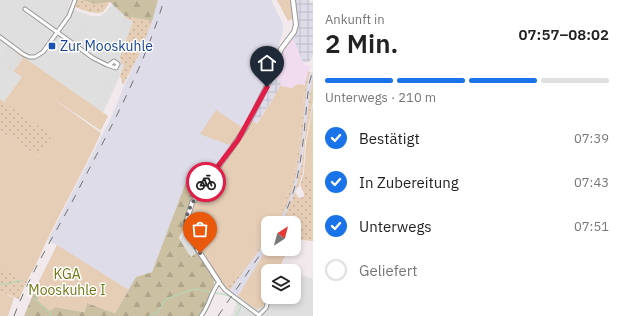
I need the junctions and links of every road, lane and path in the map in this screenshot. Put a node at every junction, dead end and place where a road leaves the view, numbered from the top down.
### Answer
1 (75, 0) edge
2 (293, 0) edge
3 (25, 9) dead end
4 (57, 32) junction
5 (0, 37) edge
6 (109, 65) dead end
7 (219, 282) junction
8 (267, 304) edge
9 (201, 316) edge
10 (260, 316) edge

1 - 4 street
2 - 7 street
3 - 4 street
4 - 5 street
4 - 6 street
7 - 9 street
7 - 10 street
8 - 10 street

